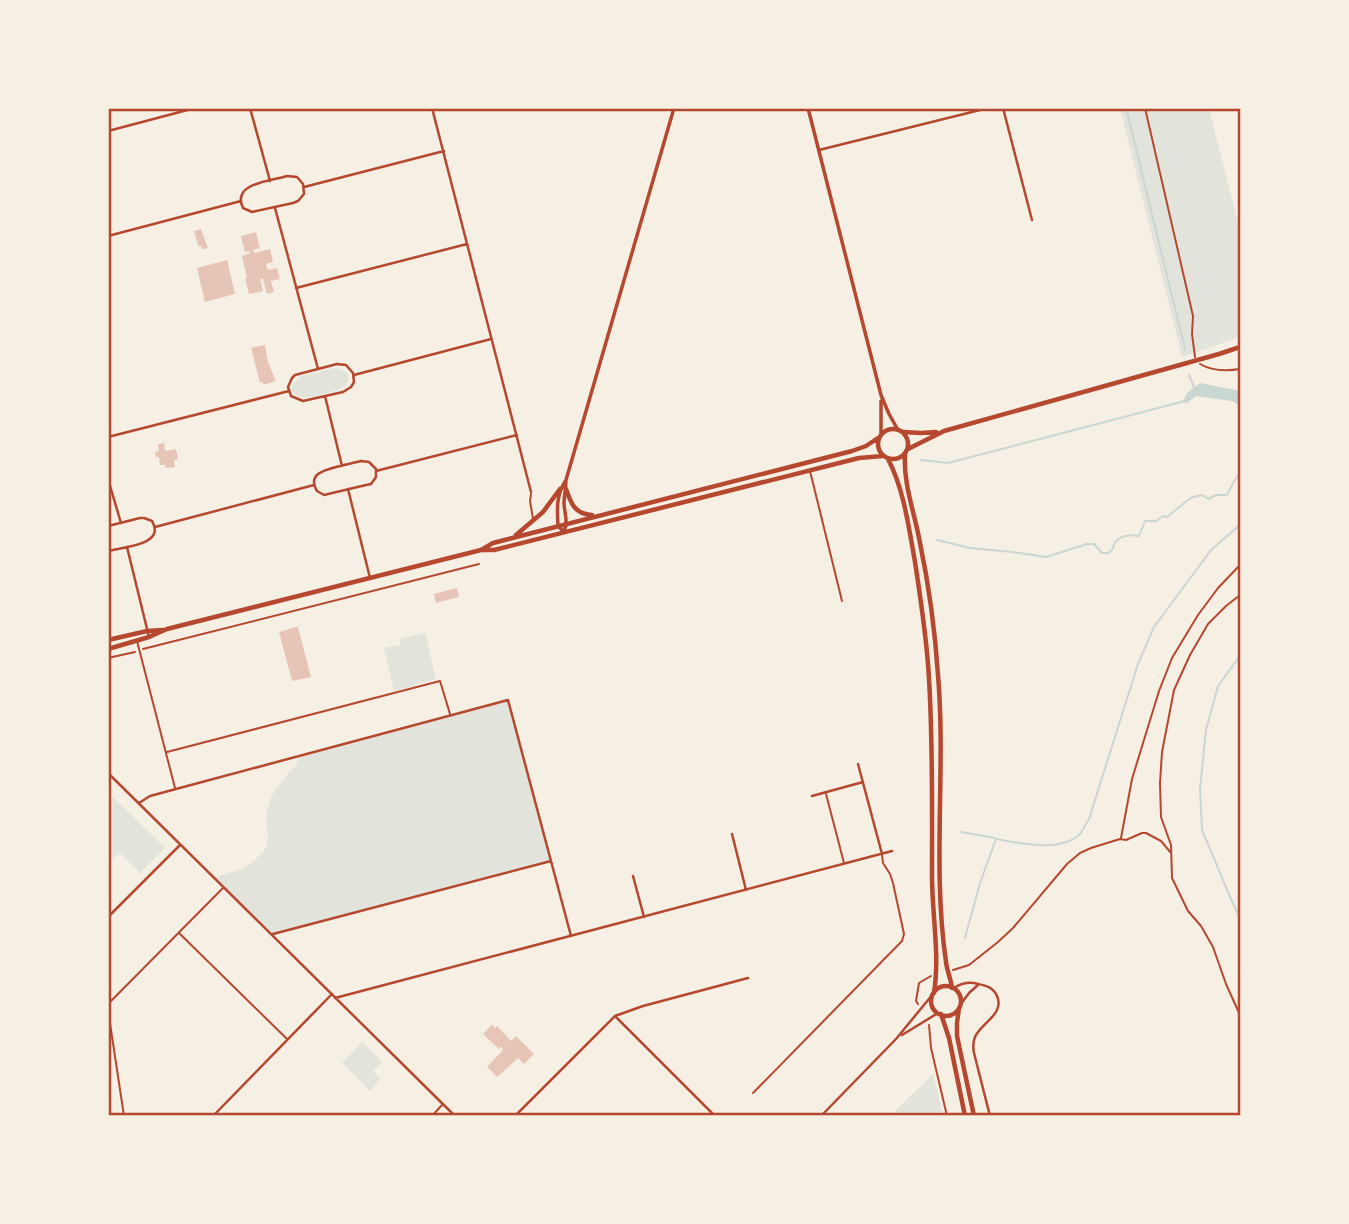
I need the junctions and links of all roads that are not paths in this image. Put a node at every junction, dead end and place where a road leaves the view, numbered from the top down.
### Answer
1 (195, 108) edge
2 (250, 108) edge
3 (432, 108) edge
4 (674, 108) edge
5 (808, 108) edge
6 (988, 108) edge
7 (1003, 108) edge
8 (108, 131) edge
9 (818, 150) junction
10 (444, 151) junction
11 (270, 181) junction
12 (304, 187) junction
13 (240, 201) junction
14 (275, 208) junction
15 (1032, 220) dead end
16 (108, 236) edge
17 (467, 244) junction
18 (296, 288) junction
19 (491, 339) junction
20 (1241, 347) edge
21 (318, 369) junction
22 (354, 375) junction
23 (289, 391) junction
24 (881, 395) junction
25 (325, 396) junction
26 (900, 431) junction
27 (944, 431) junction
28 (517, 435) junction
29 (880, 436) junction
30 (108, 437) edge
31 (906, 452) junction
32 (886, 458) junction
33 (342, 466) junction
34 (809, 470) junction
35 (376, 471) junction
36 (108, 479) edge
37 (314, 485) junction
38 (348, 489) junction
39 (563, 489) junction
40 (531, 492) joint
41 (599, 515) junction
42 (121, 523) junction
43 (531, 523) junction
44 (567, 523) junction
45 (108, 526) edge
46 (558, 526) junction
47 (155, 527) junction
48 (564, 532) junction
49 (512, 538) junction
50 (127, 547) junction
51 (481, 550) junction
52 (108, 551) edge
53 (370, 578) junction
54 (842, 601) dead end
55 (148, 634) junction
56 (108, 640) edge
57 (137, 641) junction
58 (108, 649) edge
59 (450, 715) junction
60 (167, 752) junction
61 (858, 764) dead end
62 (108, 773) edge
63 (863, 782) junction
64 (176, 789) junction
65 (825, 793) junction
66 (812, 796) dead end
67 (139, 803) junction
68 (732, 834) dead end
69 (180, 845) junction
70 (892, 851) dead end
71 (881, 854) junction
72 (551, 861) junction
73 (844, 864) junction
74 (633, 876) dead end
75 (223, 888) junction
76 (746, 890) junction
77 (108, 917) edge
78 (643, 917) junction
79 (179, 932) junction
80 (271, 935) junction
81 (571, 936) junction
82 (748, 978) dead end
83 (979, 984) junction
84 (953, 988) junction
85 (332, 994) junction
86 (934, 994) junction
87 (335, 998) junction
88 (108, 1004) edge
89 (960, 1006) junction
90 (108, 1010) edge
91 (939, 1014) junction
92 (615, 1016) junction
93 (287, 1039) junction
94 (896, 1039) junction
95 (753, 1093) dead end
96 (443, 1104) junction
97 (124, 1115) edge
98 (213, 1115) edge
99 (432, 1115) edge
100 (455, 1115) edge
101 (515, 1115) edge
102 (715, 1115) edge
103 (821, 1115) edge
104 (965, 1115) edge
105 (974, 1115) edge
106 (990, 1115) edge

1 - 8 street
2 - 11 street
3 - 10 street
4 - 39 street
5 - 9 street
6 - 9 street
7 - 15 street
9 - 24 street
10 - 12 street
10 - 17 street
11 - 12 street
11 - 13 street
12 - 14 street
13 - 14 street
13 - 16 street
14 - 18 street
17 - 18 street
17 - 19 street
18 - 21 street
19 - 22 street
19 - 28 street
20 - 27 highway
21 - 22 street
21 - 23 street
22 - 25 street
23 - 25 street
23 - 30 street
24 - 26 street
24 - 29 street
25 - 33 street
26 - 27 highway
26 - 29 highway
26 - 31 highway
27 - 31 highway
28 - 35 street
28 - 40 street
29 - 32 highway
29 - 41 highway
31 - 32 highway
31 - 84 highway
32 - 34 highway
32 - 86 highway
33 - 35 street
33 - 37 street
34 - 48 highway
34 - 54 lane
35 - 38 street
36 - 42 street
37 - 38 street
37 - 47 street
38 - 53 street
39 - 41 highway
39 - 43 highway
39 - 44 street
39 - 46 street
40 - 43 lane
41 - 44 highway
42 - 45 street
42 - 47 street
43 - 49 highway
44 - 46 highway
44 - 48 street
46 - 48 street
46 - 49 highway
47 - 50 street
48 - 51 highway
49 - 51 highway
50 - 52 street
50 - 55 street
51 - 53 highway
53 - 55 highway
55 - 56 highway
55 - 57 highway
57 - 58 highway
57 - 60 lane
59 - 60 lane
59 - 64 street
59 - 72 street
60 - 64 lane
61 - 63 street
62 - 67 street
63 - 65 street
63 - 71 street
64 - 67 street
65 - 66 street
65 - 73 lane
67 - 69 street
68 - 76 street
69 - 75 street
69 - 77 street
70 - 71 street
71 - 73 street
71 - 95 lane
72 - 80 street
72 - 81 street
73 - 76 street
74 - 78 street
75 - 79 lane
75 - 80 street
76 - 78 street
78 - 81 street
79 - 88 lane
79 - 93 lane
80 - 85 street
81 - 87 street
82 - 92 street
83 - 84 street
83 - 89 street
83 - 106 street
84 - 86 highway
84 - 89 highway
85 - 87 street
85 - 93 street
86 - 91 highway
86 - 94 street
87 - 96 street
89 - 91 highway
89 - 105 highway
90 - 97 lane
91 - 94 street
91 - 104 highway
92 - 101 street
92 - 102 street
93 - 98 street
94 - 103 street
96 - 99 lane
96 - 100 street

